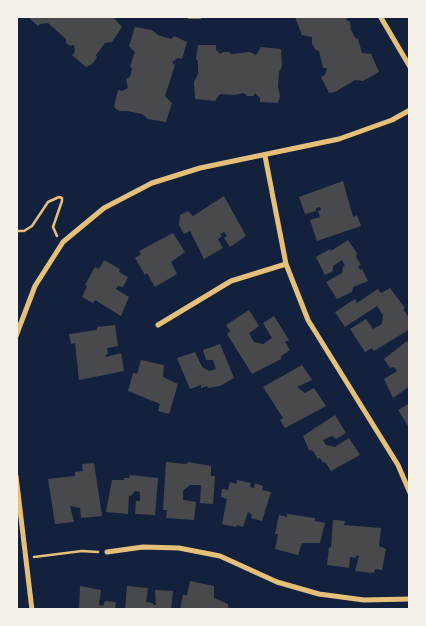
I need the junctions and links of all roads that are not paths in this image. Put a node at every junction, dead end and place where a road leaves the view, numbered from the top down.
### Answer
1 (189, 16) edge
2 (200, 16) edge
3 (380, 16) edge
4 (410, 67) edge
5 (410, 110) edge
6 (265, 156) junction
7 (286, 264) junction
8 (158, 325) dead end
9 (16, 336) edge
10 (16, 476) edge
11 (410, 493) edge
12 (107, 552) road end
13 (410, 599) edge
14 (32, 610) edge

1 - 2 street
3 - 4 street
5 - 6 street
6 - 7 street
6 - 9 street
7 - 8 street
7 - 11 street
10 - 14 street
12 - 13 street

